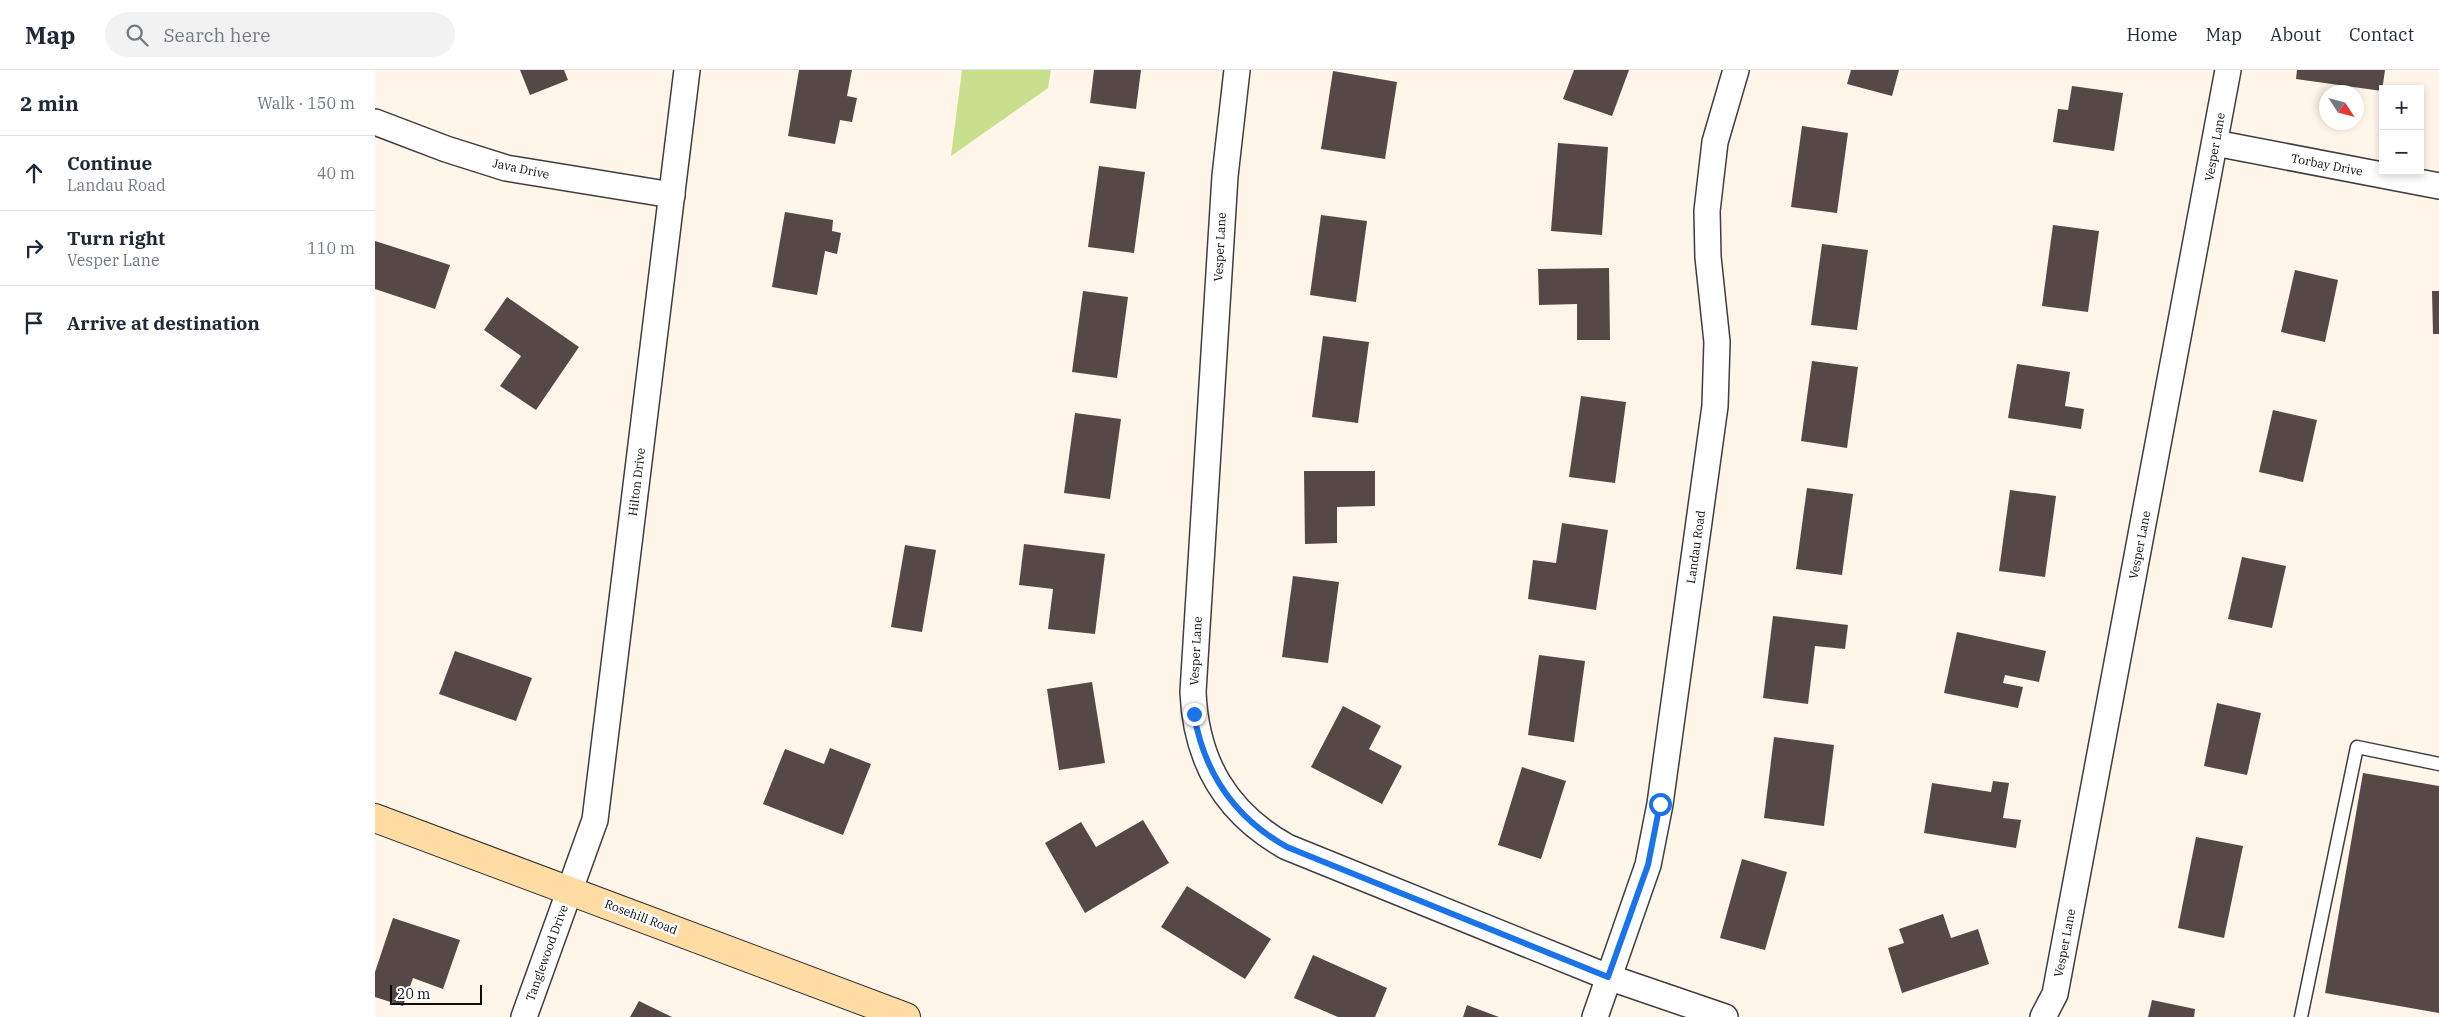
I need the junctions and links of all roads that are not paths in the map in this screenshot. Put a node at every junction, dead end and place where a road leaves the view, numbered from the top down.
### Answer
1 (687, 70) edge
2 (1237, 70) edge
3 (1736, 70) edge
4 (2229, 70) edge
5 (375, 122) edge
6 (2215, 143) junction
7 (2439, 186) edge
8 (672, 195) junction
9 (2439, 764) edge
10 (375, 818) edge
11 (570, 890) junction
12 (1608, 977) junction
13 (524, 1017) edge
14 (906, 1017) edge
15 (1595, 1017) edge
16 (1725, 1017) edge
17 (2043, 1017) edge
18 (2301, 1017) edge

1 - 8 street, Hilton Drive
2 - 12 street, Vesper Lane
3 - 12 street, Landau Road
4 - 6 street, Vesper Lane
5 - 8 street, Java Drive
6 - 7 street, Torbay Drive
6 - 17 street, Vesper Lane
8 - 11 street, Hilton Drive
9 - 18 lane
10 - 11 main road, Rosehill Road
11 - 13 street, Tanglewood Drive
11 - 14 main road, Rosehill Road
12 - 15 street, Landau Road
12 - 16 street, Vesper Lane

